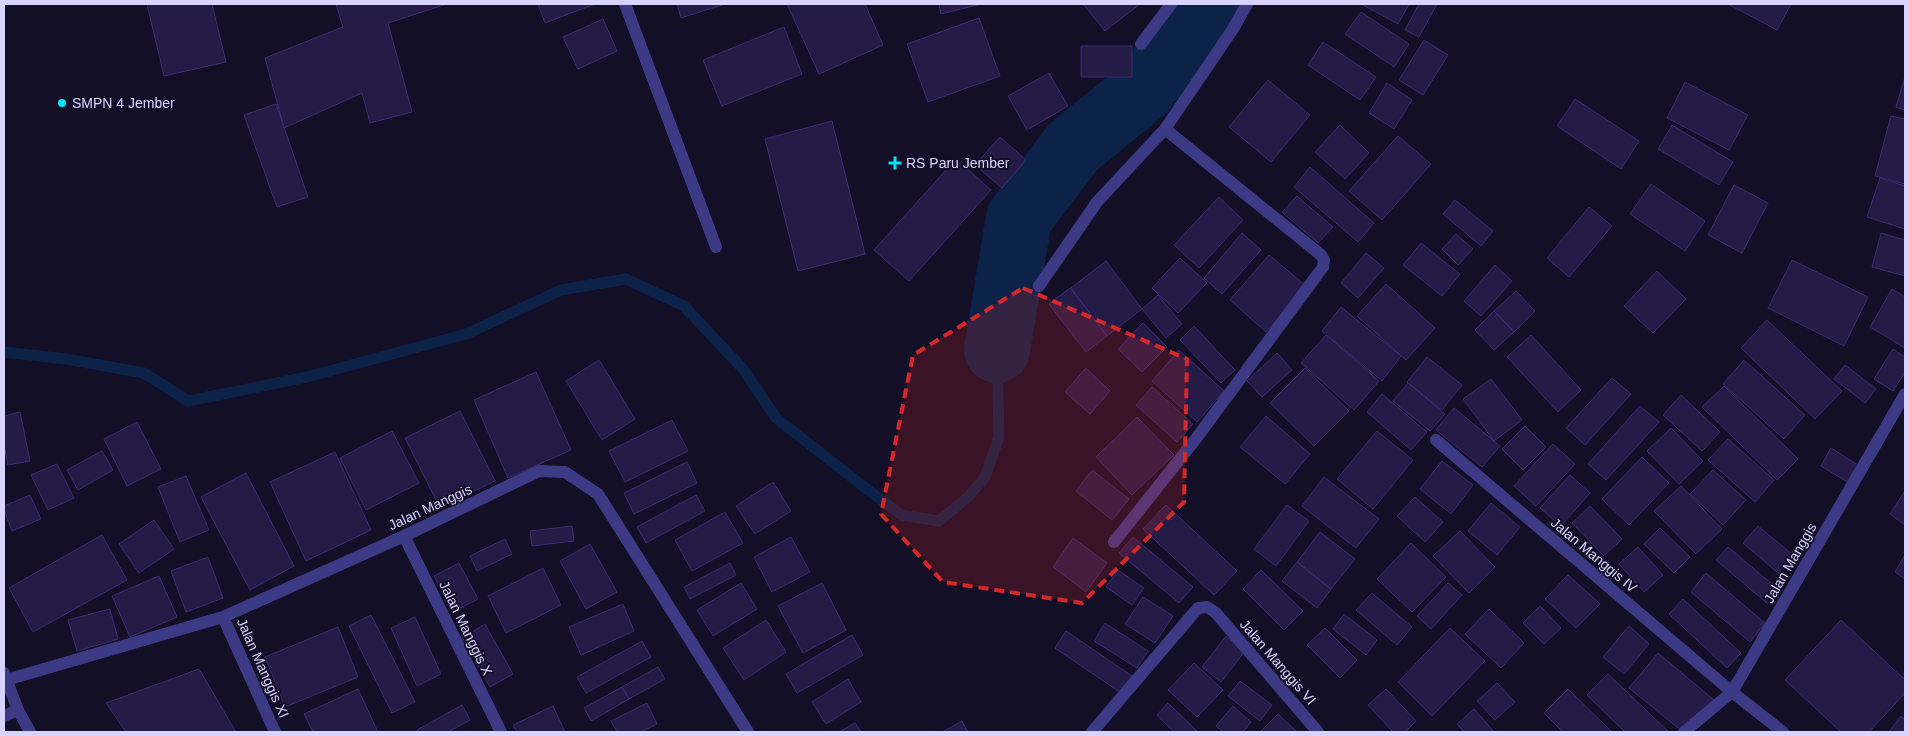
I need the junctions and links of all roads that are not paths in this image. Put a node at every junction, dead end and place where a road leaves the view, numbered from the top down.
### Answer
1 (625, 4) edge
2 (1170, 4) edge
3 (1247, 4) edge
4 (1141, 44) dead end
5 (1165, 129) junction
6 (716, 247) dead end
7 (1039, 286) dead end
8 (1905, 394) edge
9 (1436, 440) dead end
10 (404, 536) junction
11 (1114, 542) dead end
12 (223, 617) junction
13 (5, 677) edge
14 (1732, 692) junction
15 (18, 710) junction
16 (4, 716) edge
17 (30, 732) edge
18 (275, 732) edge
19 (501, 732) edge
20 (748, 732) edge
21 (1092, 732) edge
22 (1318, 732) edge
23 (1684, 732) edge
24 (1783, 732) edge

1 - 6 street
2 - 4 street
3 - 5 street
5 - 7 street
5 - 11 street
8 - 14 street, Jalan Manggis
9 - 14 street, Jalan Manggis IV
10 - 12 street, Jalan Manggis
10 - 19 street, Jalan Manggis X
10 - 20 street, Jalan Manggis
12 - 13 street, Jalan Manggis
12 - 18 street, Jalan Manggis XI
13 - 15 street
14 - 23 street, Jalan Manggis
14 - 24 street, Jalan Manggis IV
15 - 16 street
15 - 17 street
21 - 22 street, Jalan Manggis VI

